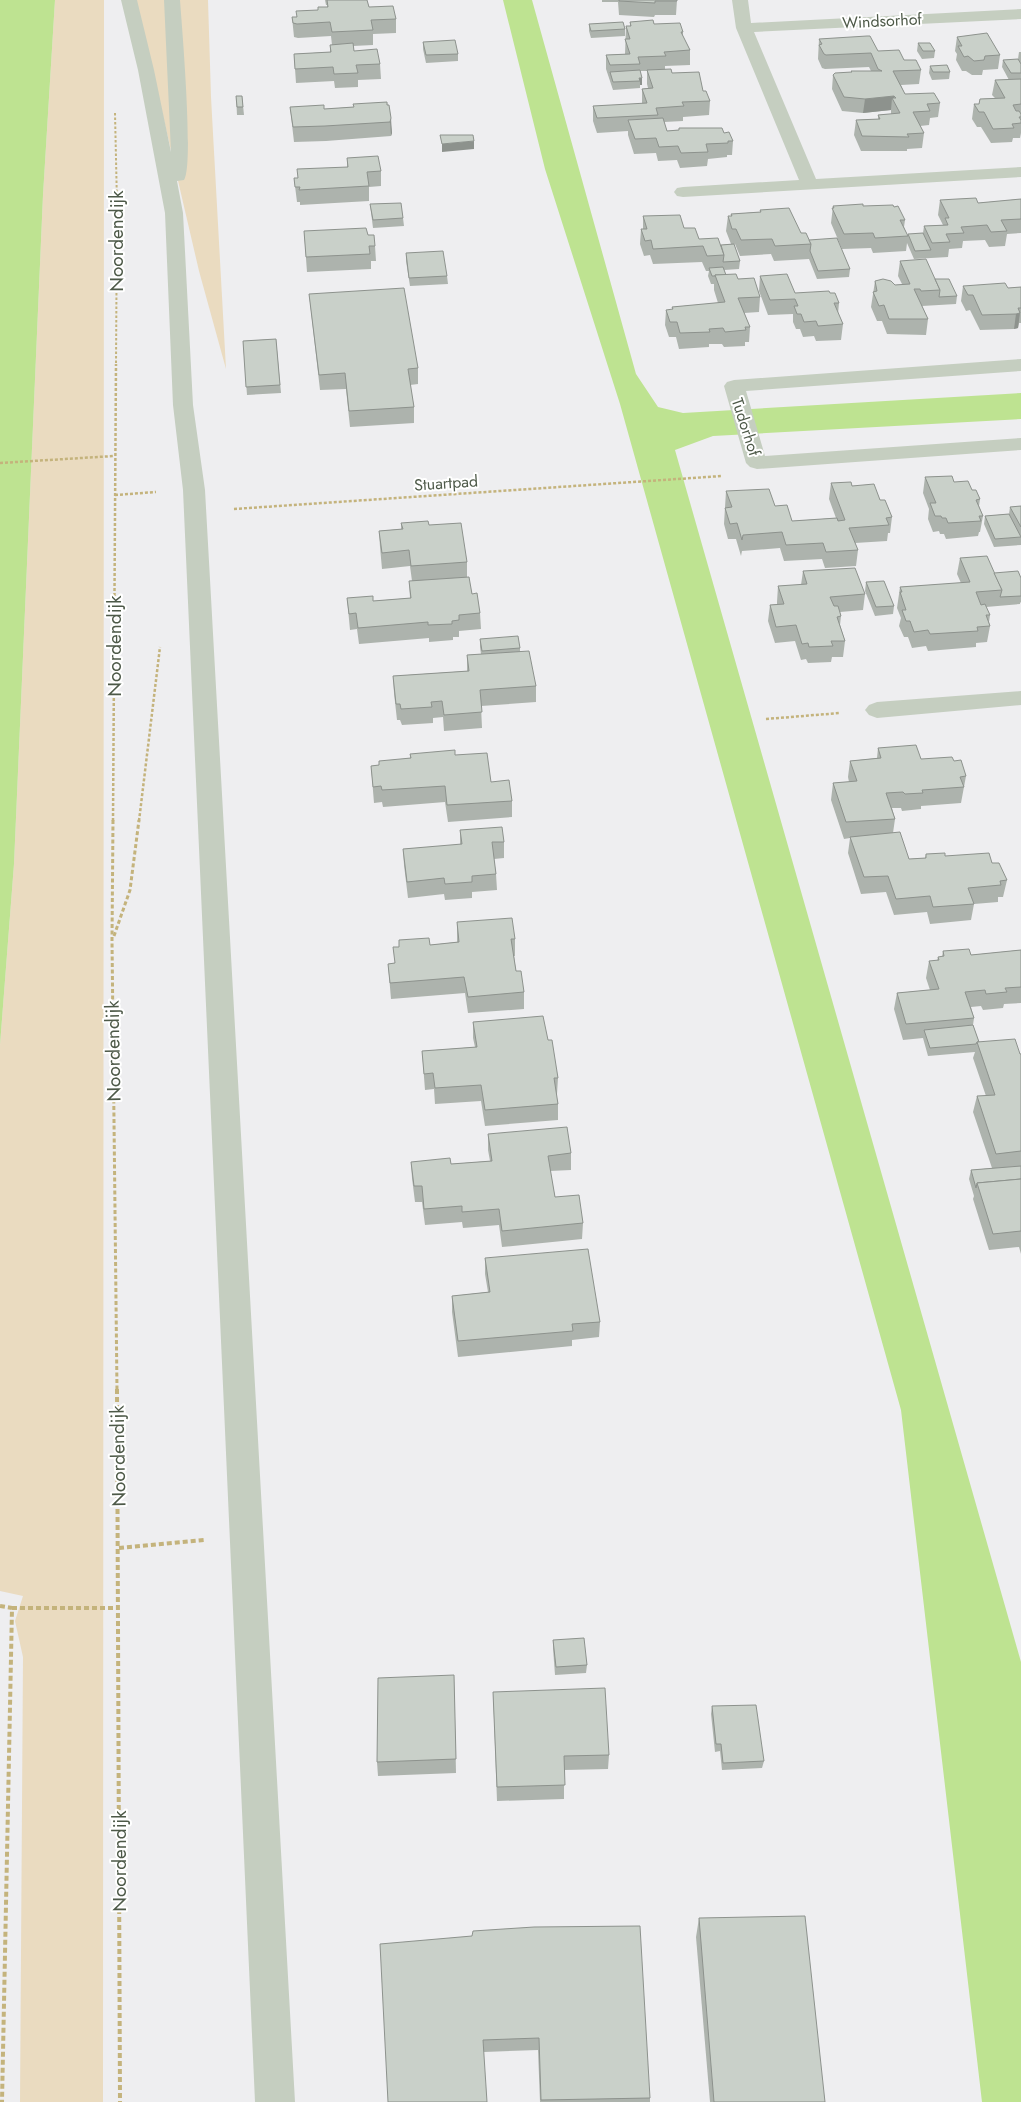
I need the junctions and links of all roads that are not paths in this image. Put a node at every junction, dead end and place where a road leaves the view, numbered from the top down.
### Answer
1 (129, 0) edge
2 (172, 0) edge
3 (740, 0) edge
4 (1021, 14) edge
5 (744, 28) junction
6 (1021, 172) edge
7 (810, 185) junction
8 (683, 192) dead end
9 (174, 213) junction
10 (1021, 365) edge
11 (1021, 444) edge
12 (1018, 705) edge
13 (877, 710) road end
14 (276, 2102) edge

1 - 9 street
2 - 9 street
3 - 5 street
4 - 5 street, Windsorhof
5 - 7 street
6 - 7 street
7 - 8 street
9 - 14 street
10 - 11 street, Tudorhof
12 - 13 street

